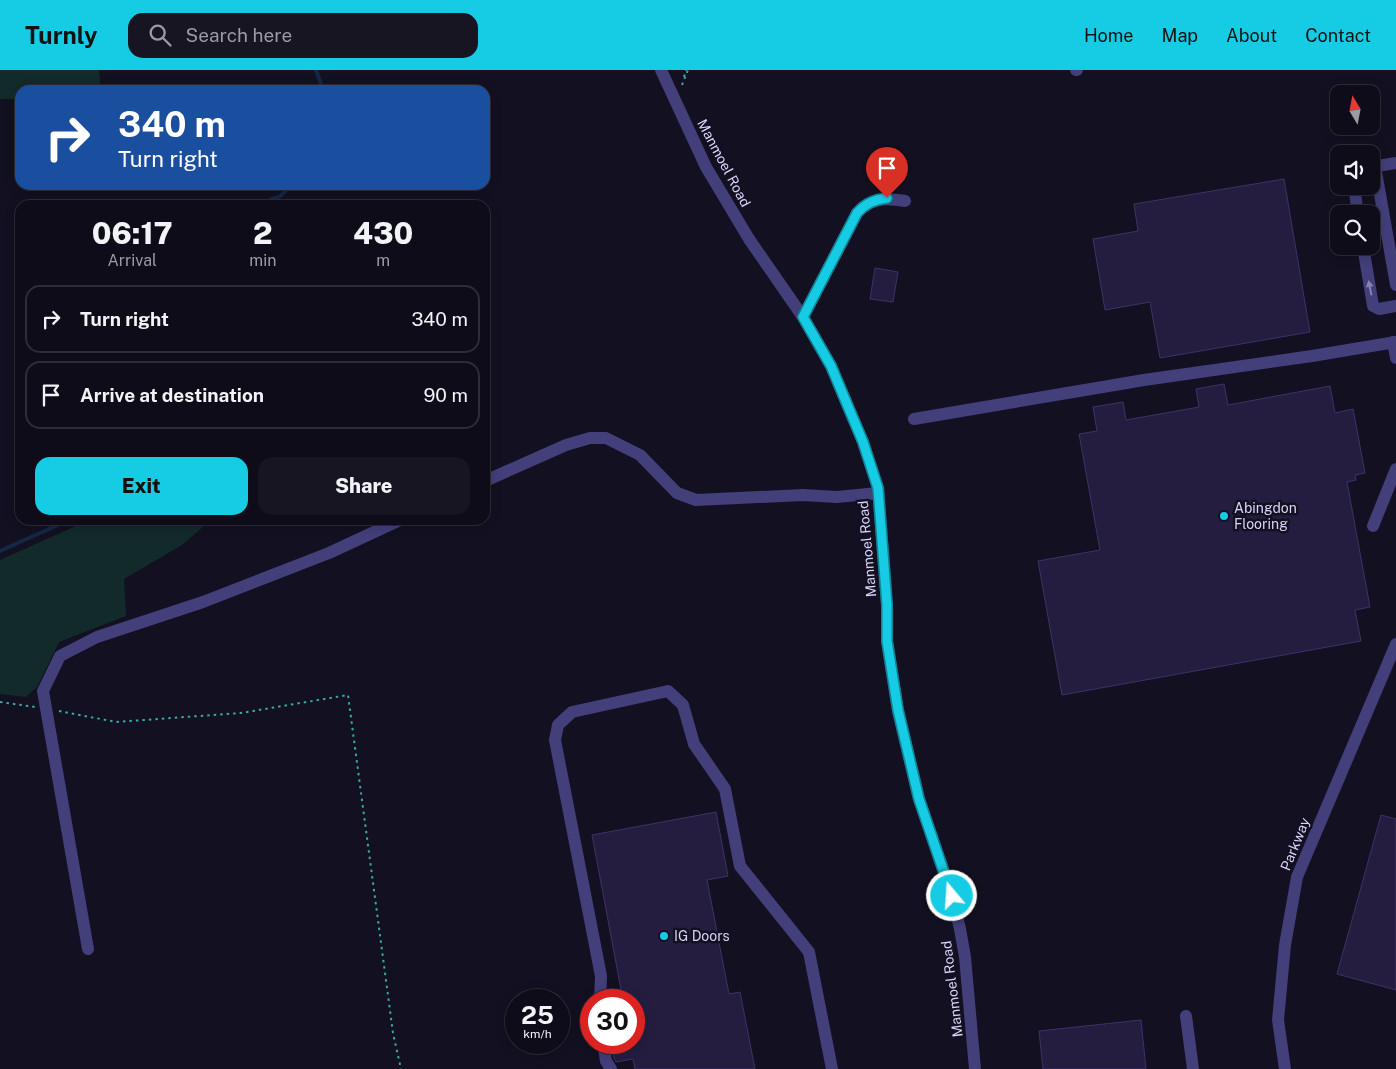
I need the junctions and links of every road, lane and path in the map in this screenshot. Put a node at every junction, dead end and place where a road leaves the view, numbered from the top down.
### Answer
1 (661, 70) edge
2 (686, 70) edge
3 (682, 84) dead end
4 (1396, 163) edge
5 (1380, 165) edge
6 (1379, 195) edge
7 (905, 201) dead end
8 (1364, 255) edge
9 (1396, 285) edge
10 (1396, 306) edge
11 (803, 317) junction
12 (1394, 342) edge
13 (1396, 358) edge
14 (914, 419) dead end
15 (1396, 469) edge
16 (490, 479) edge
17 (878, 492) junction
18 (389, 525) edge
19 (1373, 526) dead end
20 (1396, 644) edge
21 (0, 702) edge
22 (46, 708) junction
23 (88, 949) dead end
24 (600, 989) edge
25 (1186, 1016) dead end
26 (605, 1054) edge
27 (401, 1069) edge
28 (611, 1069) edge
29 (832, 1069) edge
30 (976, 1069) edge
31 (1193, 1069) edge
32 (1285, 1069) edge

1 - 11 street, Manmoel Road
2 - 3 path
4 - 5 street
6 - 9 street
7 - 11 street
10 -> 8 street
11 - 17 street, Manmoel Road
12 - 13 street
12 - 14 street
15 - 19 street
16 - 17 street
17 - 30 street, Manmoel Road
18 - 22 street
20 - 32 street, Parkway
21 - 22 path
22 - 23 street
22 - 27 path
24 - 29 street
25 - 31 street
26 - 28 street

